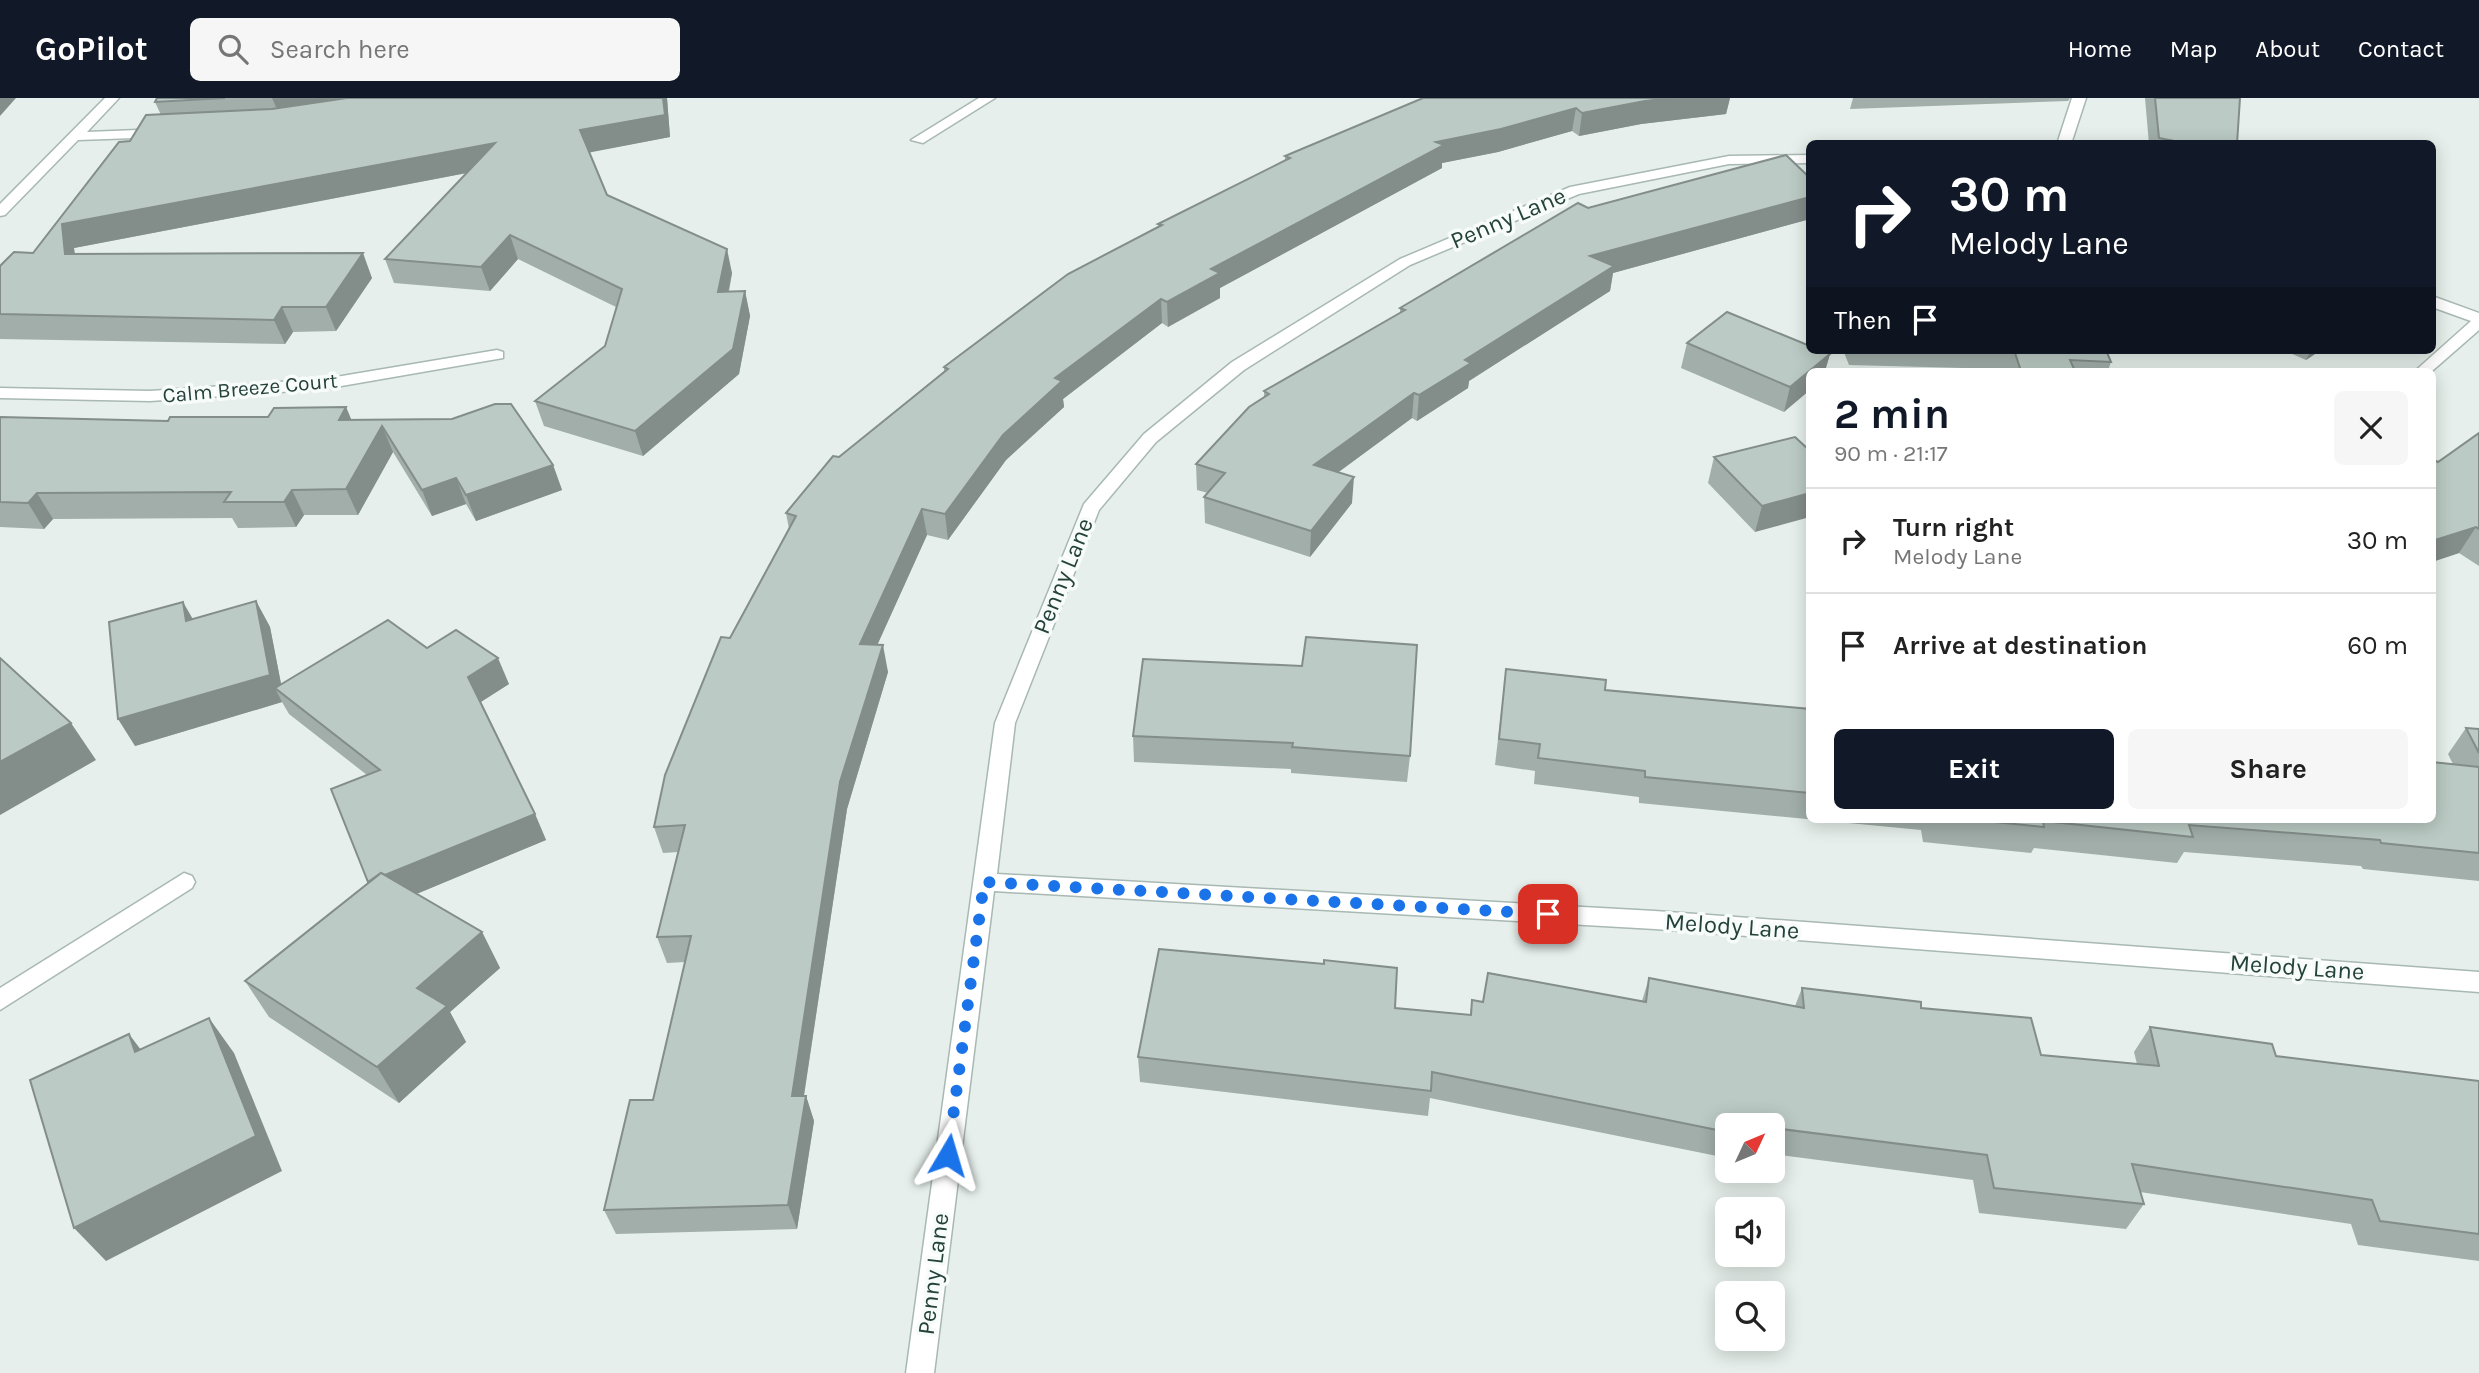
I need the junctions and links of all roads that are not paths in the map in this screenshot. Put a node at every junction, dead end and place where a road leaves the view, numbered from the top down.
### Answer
1 (112, 98) edge
2 (988, 98) edge
3 (2079, 98) edge
4 (174, 133) edge
5 (77, 136) junction
6 (918, 140) dead end
7 (2065, 140) edge
8 (1806, 159) edge
9 (0, 212) edge
10 (2436, 303) edge
11 (2479, 320) edge
12 (497, 355) dead end
13 (2426, 368) edge
14 (0, 393) edge
15 (184, 882) dead end
16 (984, 882) junction
17 (2479, 982) edge
18 (0, 1000) edge
19 (920, 1373) edge

1 - 5 street
2 - 6 street
3 - 7 street
4 - 5 street
5 - 9 street
8 - 16 street, Penny Lane
10 - 11 street
11 - 13 street
12 - 14 street, Calm Breeze Court
15 - 18 street
16 - 17 street, Melody Lane
16 - 19 street, Penny Lane

